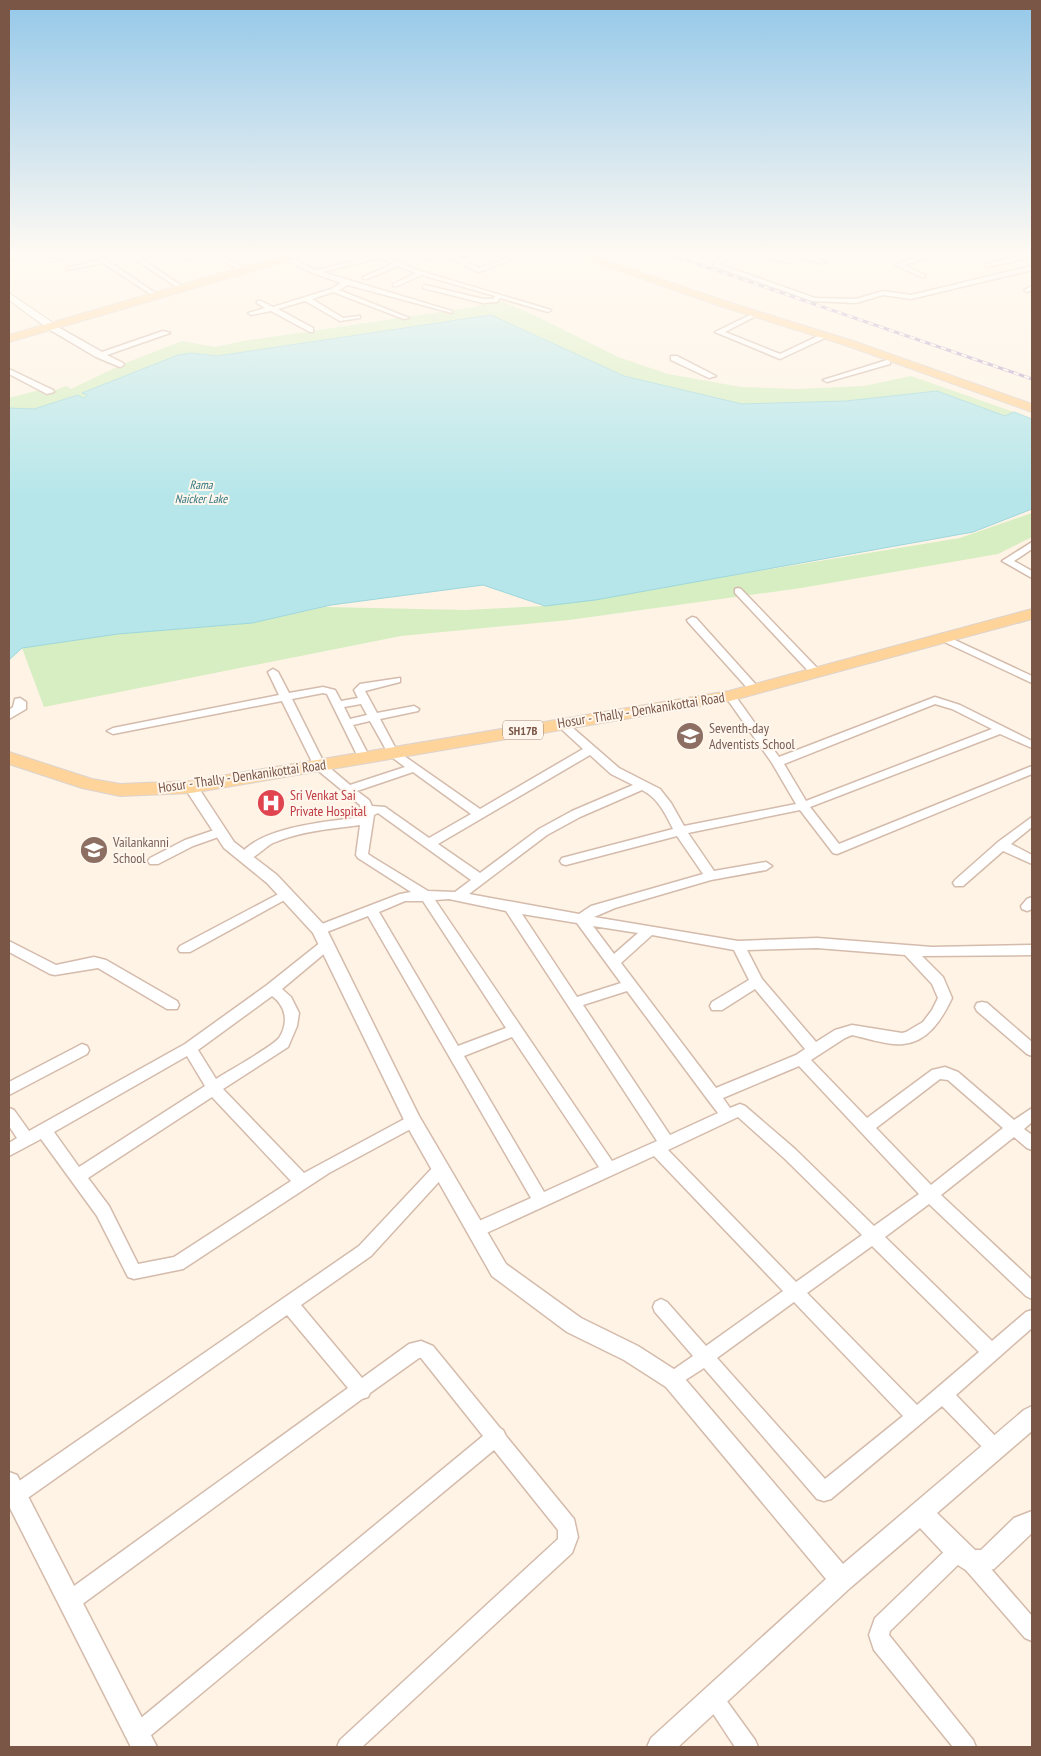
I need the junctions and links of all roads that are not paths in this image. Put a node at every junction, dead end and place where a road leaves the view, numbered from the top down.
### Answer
1 (33, 333) edge
2 (62, 333) edge
3 (166, 333) dead end
4 (721, 333) edge
5 (807, 333) edge
6 (816, 333) edge
7 (821, 338) junction
8 (9, 341) edge
9 (99, 354) junction
10 (674, 358) dead end
11 (887, 362) junction
12 (120, 365) dead end
13 (9, 371) edge
14 (712, 376) dead end
15 (827, 380) dead end
16 (50, 392) dead end
17 (1032, 408) edge
18 (1032, 415) edge
19 (1032, 545) edge
20 (1032, 575) edge
21 (738, 591) dead end
22 (1032, 614) edge
23 (692, 620) dead end
24 (942, 637) junction
25 (273, 672) dead end
26 (816, 673) junction
27 (396, 680) dead end
28 (1032, 680) edge
29 (754, 690) junction
30 (285, 696) junction
31 (730, 696) junction
32 (364, 700) junction
33 (20, 702) dead end
34 (337, 705) junction
35 (414, 709) dead end
36 (9, 715) edge
37 (373, 716) junction
38 (346, 723) junction
39 (562, 724) junction
40 (1002, 729) junction
41 (114, 731) dead end
42 (1032, 745) edge
43 (590, 750) junction
44 (393, 753) junction
45 (9, 758) edge
46 (364, 758) junction
47 (777, 762) junction
48 (319, 766) junction
49 (414, 768) junction
50 (1032, 770) edge
51 (642, 785) junction
52 (191, 787) junction
53 (350, 789) junction
54 (804, 806) junction
55 (479, 814) junction
56 (367, 816) junction
57 (1032, 821) edge
58 (220, 832) junction
59 (680, 832) junction
60 (428, 844) junction
61 (1002, 844) junction
62 (244, 857) junction
63 (1032, 860) edge
64 (154, 861) dead end
65 (566, 861) dead end
66 (766, 866) dead end
67 (711, 876) junction
68 (479, 880) junction
69 (959, 884) dead end
70 (286, 894) junction
71 (426, 896) junction
72 (457, 897) junction
73 (511, 908) junction
74 (371, 910) junction
75 (581, 919) junction
76 (650, 930) junction
77 (322, 938) junction
78 (9, 946) edge
79 (738, 946) junction
80 (185, 949) dead end
81 (1032, 950) edge
82 (909, 951) junction
83 (613, 962) junction
84 (756, 982) junction
85 (630, 984) junction
86 (272, 989) junction
87 (574, 1003) junction
88 (172, 1005) dead end
89 (717, 1006) dead end
90 (982, 1007) dead end
91 (516, 1030) junction
92 (190, 1048) junction
93 (82, 1050) dead end
94 (814, 1050) junction
95 (1032, 1050) edge
96 (455, 1053) junction
97 (800, 1059) junction
98 (9, 1089) edge
99 (214, 1089) junction
100 (713, 1096) junction
101 (9, 1114) edge
102 (1032, 1114) edge
103 (728, 1116) junction
104 (413, 1121) junction
105 (865, 1128) junction
106 (1014, 1129) junction
107 (44, 1131) junction
108 (27, 1140) junction
109 (1032, 1144) edge
110 (662, 1146) junction
111 (9, 1150) edge
112 (441, 1169) junction
113 (609, 1170) junction
114 (78, 1176) junction
115 (302, 1182) junction
116 (930, 1195) junction
117 (541, 1201) junction
118 (476, 1230) junction
119 (873, 1235) junction
120 (795, 1291) junction
121 (1032, 1291) edge
122 (289, 1304) junction
123 (660, 1307) dead end
124 (1032, 1318) edge
125 (990, 1352) junction
126 (706, 1357) junction
127 (673, 1380) junction
128 (362, 1391) junction
129 (942, 1394) junction
130 (916, 1417) junction
131 (1032, 1417) edge
132 (497, 1436) junction
133 (995, 1448) junction
134 (12, 1489) edge
135 (920, 1512) junction
136 (1032, 1522) edge
137 (965, 1557) junction
138 (842, 1580) junction
139 (70, 1601) junction
140 (1032, 1631) edge
141 (714, 1700) junction
142 (141, 1740) edge
143 (347, 1747) edge
144 (660, 1747) edge
145 (748, 1747) edge
146 (966, 1747) edge

1 - 8 main road
2 - 9 street
3 - 9 street
4 - 7 street
5 - 7 main road
6 - 17 main road
7 - 11 main road
9 - 12 street
10 - 14 street
11 - 15 street
11 - 18 main road
13 - 16 street
19 - 20 street
21 - 26 street
22 - 24 main road, Hosur - Thally - Denkanikottai Road / SH17B
23 - 29 street
24 - 26 main road, Hosur - Thally - Denkanikottai Road / SH17B
24 - 28 street
25 - 30 street
26 - 29 main road, Hosur - Thally - Denkanikottai Road / SH17B
27 - 32 street
29 - 31 main road, Hosur - Thally - Denkanikottai Road / SH17B
30 - 34 street
30 - 41 street
30 - 48 street
31 - 39 main road, Hosur - Thally - Denkanikottai Road / SH17B
31 - 47 street
32 - 34 street
32 - 37 street
33 - 36 street
34 - 38 street
35 - 37 street
37 - 38 street
37 - 44 street
38 - 46 street
39 - 43 street
39 - 44 main road, Hosur - Thally - Denkanikottai Road / SH17B
40 - 42 street
40 - 47 street
40 - 54 street
43 - 51 street
43 - 55 street
44 - 46 main road, Hosur - Thally - Denkanikottai Road / SH17B
44 - 49 street
45 - 52 main road, Hosur - Thally - Denkanikottai Road / SH17B
46 - 48 main road, Hosur - Thally - Denkanikottai Road / SH17B
47 - 54 street
48 - 52 main road, Hosur - Thally - Denkanikottai Road / SH17B
48 - 53 street
49 - 53 street
49 - 55 street
50 - 54 street
51 - 59 street
51 - 68 street
52 - 58 street
53 - 56 street
54 - 59 street
55 - 60 street
56 - 60 street
56 - 62 street
56 - 71 street
57 - 61 street
58 - 62 street
58 - 64 street
59 - 65 street
59 - 67 street
60 - 68 street
61 - 63 street
61 - 69 street
62 - 70 street
66 - 67 street
67 - 75 street
68 - 72 street
70 - 77 street
70 - 80 street
71 - 72 street
71 - 74 street
71 - 91 street
72 - 73 street
73 - 75 street
73 - 87 street
74 - 77 street
74 - 96 street
75 - 76 street
75 - 83 street
76 - 79 street
76 - 83 street
77 - 86 street
77 - 104 street
78 - 88 street
79 - 82 street
79 - 84 street
81 - 82 street
82 - 94 street
83 - 85 street
84 - 89 street
84 - 94 street
85 - 87 street
85 - 100 street
86 - 92 street
86 - 99 street
87 - 110 street
90 - 95 street
91 - 96 street
91 - 113 street
92 - 99 street
92 - 107 street
93 - 98 street
94 - 97 street
96 - 117 street
97 - 100 street
97 - 105 street
99 - 114 street
99 - 115 street
100 - 103 street
101 - 108 street
102 - 106 street
103 - 110 street
103 - 119 street
104 - 112 street
104 - 115 street
105 - 106 street
105 - 116 street
106 - 109 street
106 - 116 street
107 - 108 street
107 - 114 street
108 - 111 street
110 - 113 street
110 - 120 street
112 - 118 street
112 - 122 street
113 - 117 street
114 - 115 street
116 - 119 street
116 - 121 street
117 - 118 street
118 - 127 street
119 - 120 street
119 - 125 street
120 - 126 street
120 - 130 street
122 - 128 street
122 - 134 street
123 - 126 street
124 - 125 street
125 - 129 street
126 - 127 street
126 - 130 street
127 - 138 street
128 - 132 street
128 - 139 street
129 - 130 street
129 - 133 street
131 - 133 street
132 - 142 street
132 - 143 street
133 - 135 street
134 - 139 street
135 - 137 street
135 - 138 street
136 - 137 street
137 - 140 street
137 - 146 street
138 - 141 street
139 - 142 street
141 - 144 street
141 - 145 street

